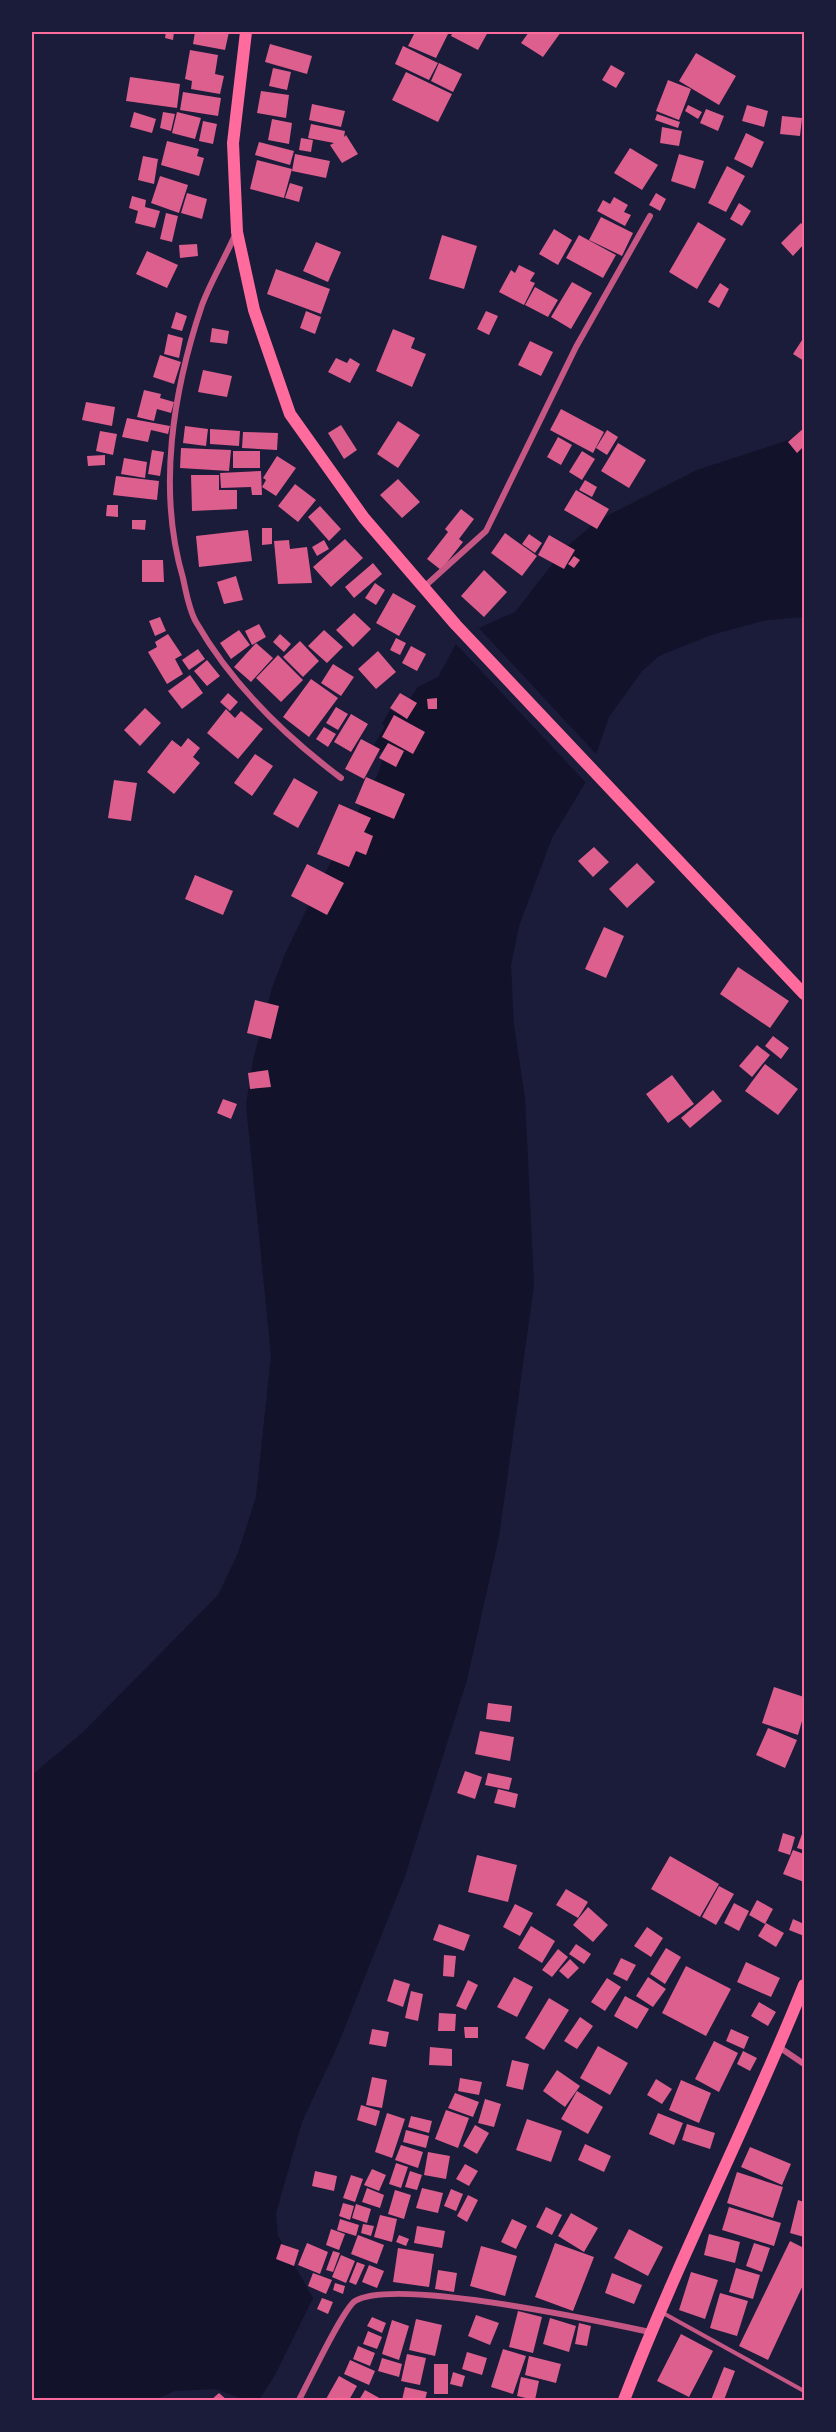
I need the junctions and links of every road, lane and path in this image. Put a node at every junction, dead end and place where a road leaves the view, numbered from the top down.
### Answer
1 (246, 32) edge
2 (650, 216) dead end
3 (237, 232) junction
4 (424, 587) junction
5 (341, 778) dead end
6 (804, 994) edge
7 (804, 1985) edge
8 (779, 2047) junction
9 (804, 2064) edge
10 (660, 2312) junction
11 (650, 2332) junction
12 (804, 2391) edge
13 (299, 2400) edge
14 (624, 2400) edge

1 - 3 main road
2 - 4 street
3 - 4 main road
3 - 5 street
4 - 6 main road
7 - 8 main road
8 - 9 street
8 - 10 main road
10 - 11 main road
10 - 12 lane
11 - 13 street
11 - 14 main road

